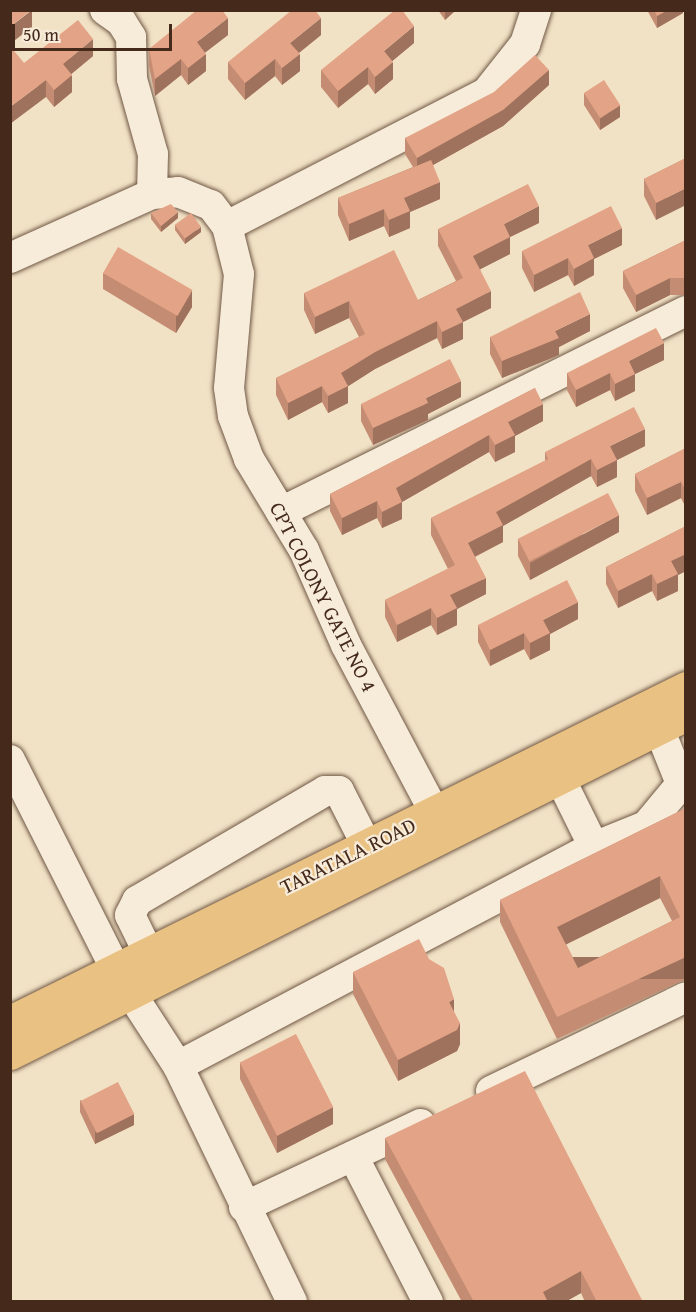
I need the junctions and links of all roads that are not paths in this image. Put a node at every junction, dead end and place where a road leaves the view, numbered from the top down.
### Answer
1 (105, 10) edge
2 (536, 10) edge
3 (152, 194) junction
4 (227, 226) junction
5 (10, 258) edge
6 (686, 310) edge
7 (281, 512) junction
8 (686, 688) edge
9 (665, 716) edge
10 (10, 760) edge
11 (555, 768) junction
12 (683, 780) edge
13 (435, 813) junction
14 (367, 846) junction
15 (594, 847) junction
16 (149, 954) junction
17 (124, 982) junction
18 (686, 997) edge
19 (10, 1022) edge
20 (10, 1053) edge
21 (178, 1066) junction
22 (353, 1156) junction
23 (244, 1207) junction
24 (292, 1302) edge
25 (428, 1302) edge

1 - 3 street
2 - 4 street
3 - 4 street, CPT COLONY GATE NO 4
3 - 5 street, CPT COLONY GATE NO 4
4 - 7 street, CPT COLONY GATE NO 4
6 - 7 street
7 - 13 street, CPT COLONY GATE NO 4
8 - 9 main road
9 - 11 main road
9 - 12 street
10 - 17 street
11 - 13 main road, TARATALA ROAD
11 - 15 street
11 - 17 main road
12 - 15 street
13 - 14 main road, TARATALA ROAD
14 - 16 main road, TARATALA ROAD
14 - 16 street
15 - 21 street
16 - 17 main road, TARATALA ROAD
17 - 19 main road, TARATALA ROAD
17 - 20 main road
17 - 21 street
18 - 22 street
21 - 23 street
22 - 23 street
22 - 25 street
23 - 24 street

